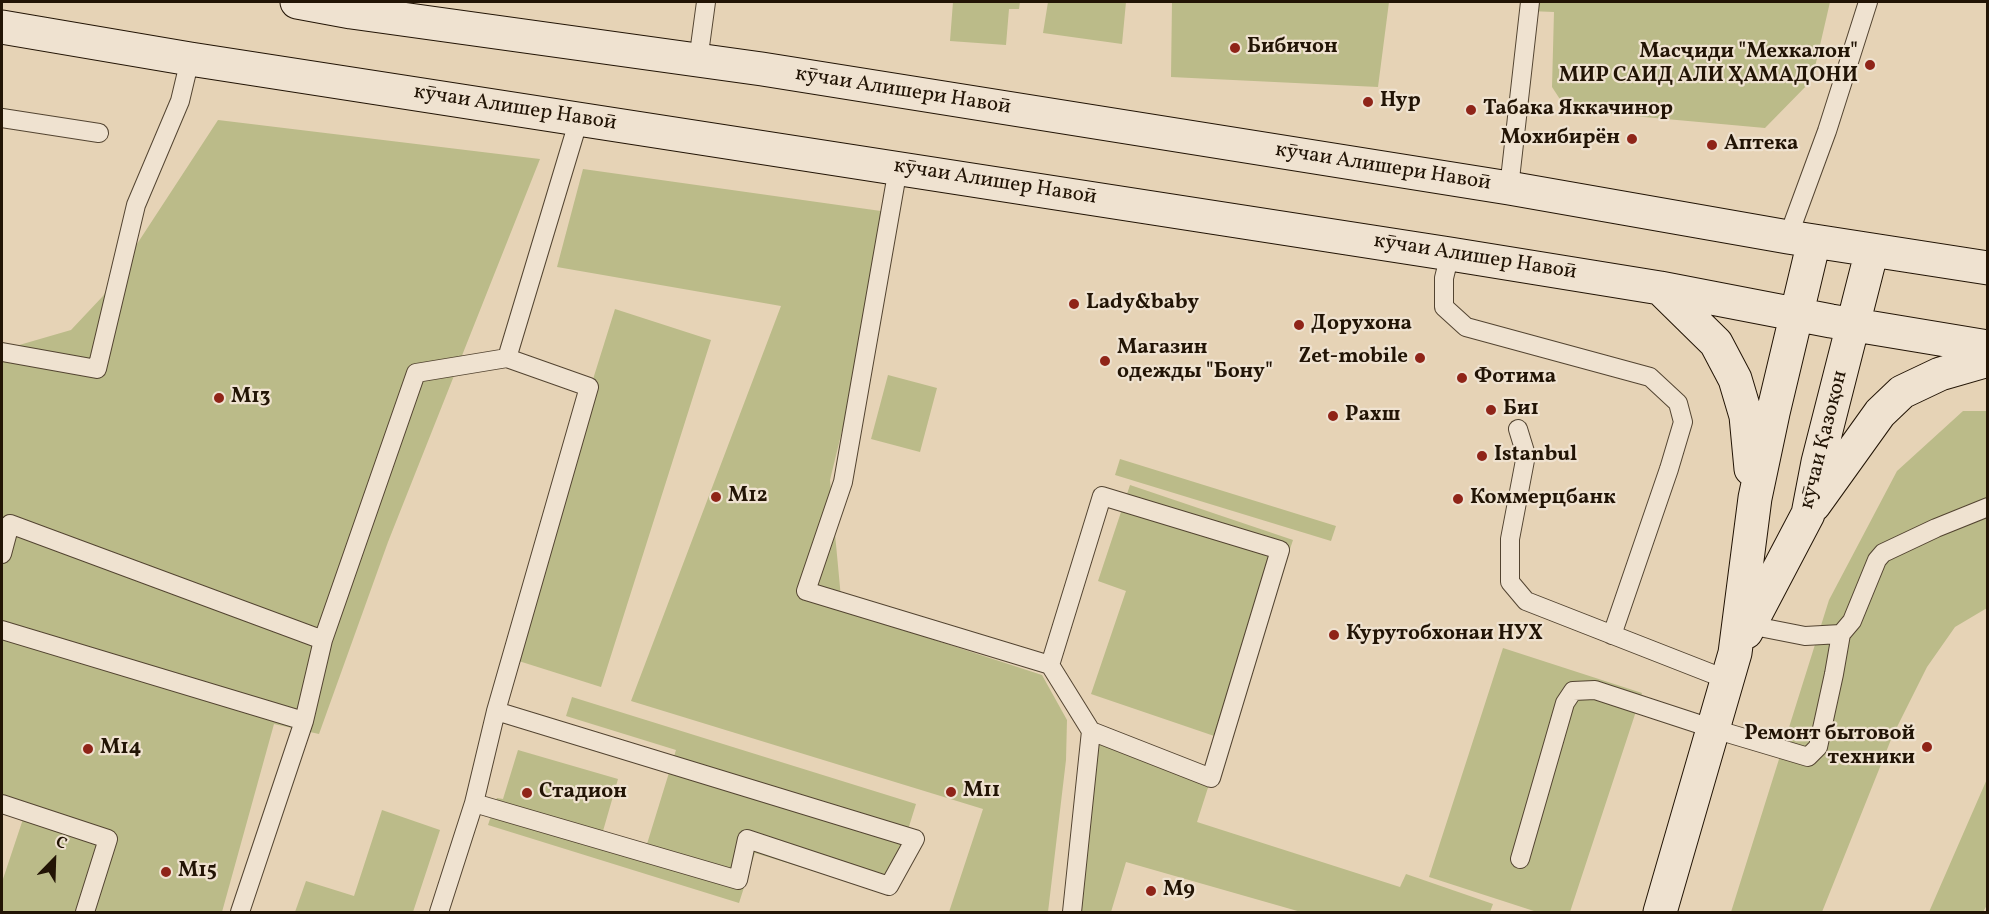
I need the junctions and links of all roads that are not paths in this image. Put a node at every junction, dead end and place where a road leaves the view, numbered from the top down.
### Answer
1 (297, 2) edge
2 (706, 2) edge
3 (1530, 2) edge
4 (1868, 2) edge
5 (2, 27) edge
6 (190, 59) junction
7 (698, 61) junction
8 (2, 118) edge
9 (579, 119) junction
10 (99, 133) dead end
11 (898, 168) junction
12 (1509, 188) junction
13 (1801, 239) junction
14 (1872, 250) junction
15 (1450, 254) junction
16 (1988, 268) edge
17 (1660, 288) junction
18 (1797, 315) junction
19 (1854, 325) junction
20 (1988, 347) edge
21 (2, 352) edge
22 (507, 358) junction
23 (1988, 360) edge
24 (1518, 429) dead end
25 (1755, 498) junction
26 (1988, 507) edge
27 (1808, 514) junction
28 (2, 554) edge
29 (2, 630) edge
30 (1841, 634) junction
31 (1612, 635) junction
32 (323, 640) junction
33 (1737, 653) junction
34 (1050, 665) junction
35 (496, 711) junction
36 (304, 721) junction
37 (1714, 729) junction
38 (1091, 731) junction
39 (474, 803) junction
40 (2, 804) edge
41 (1520, 859) dead end
42 (85, 912) edge
43 (240, 912) edge
44 (439, 912) edge
45 (1072, 912) edge
46 (1660, 912) edge

1 - 7 street, кӯчаи Алишери Навоӣ
2 - 7 lane
3 - 12 lane
4 - 13 lane
5 - 6 street, кӯчаи Алишер Навоӣ
6 - 9 street, кӯчаи Алишер Навоӣ
6 - 21 lane
7 - 12 street, кӯчаи Алишери Навоӣ
8 - 10 lane
9 - 11 street, кӯчаи Алишер Навоӣ
9 - 22 lane
11 - 15 street, кӯчаи Алишер Навоӣ
11 - 34 lane
12 - 13 street
13 - 14 street
13 - 18 street, кӯчаи Қазоқон
14 - 16 street
14 - 19 street, кӯчаи Қазоқон
15 - 17 street, кӯчаи Алишер Навоӣ
15 - 31 lane
17 - 18 street, кӯчаи Алишер Навоӣ
17 - 25 street
18 - 19 street, кӯчаи Алишер Навоӣ
18 - 25 street, кӯчаи Қазоқон
19 - 20 street, кӯчаи Алишер Навоӣ
19 - 27 street, кӯчаи Қазоқон
22 - 32 lane
22 - 35 lane
23 - 27 street
24 - 31 lane
25 - 33 street, кӯчаи Қазоқон
26 - 30 lane
27 - 33 street, кӯчаи Қазоқон
28 - 32 lane
29 - 36 lane
30 - 33 lane
30 - 37 lane
31 - 33 lane
32 - 36 lane
33 - 37 street, кӯчаи Қазоқон
34 - 38 lane
34 - 38 lane
35 - 39 lane
35 - 39 lane
36 - 43 lane
37 - 41 lane
37 - 46 street, кӯчаи Қазоқон
38 - 45 lane
39 - 44 lane
40 - 42 lane

